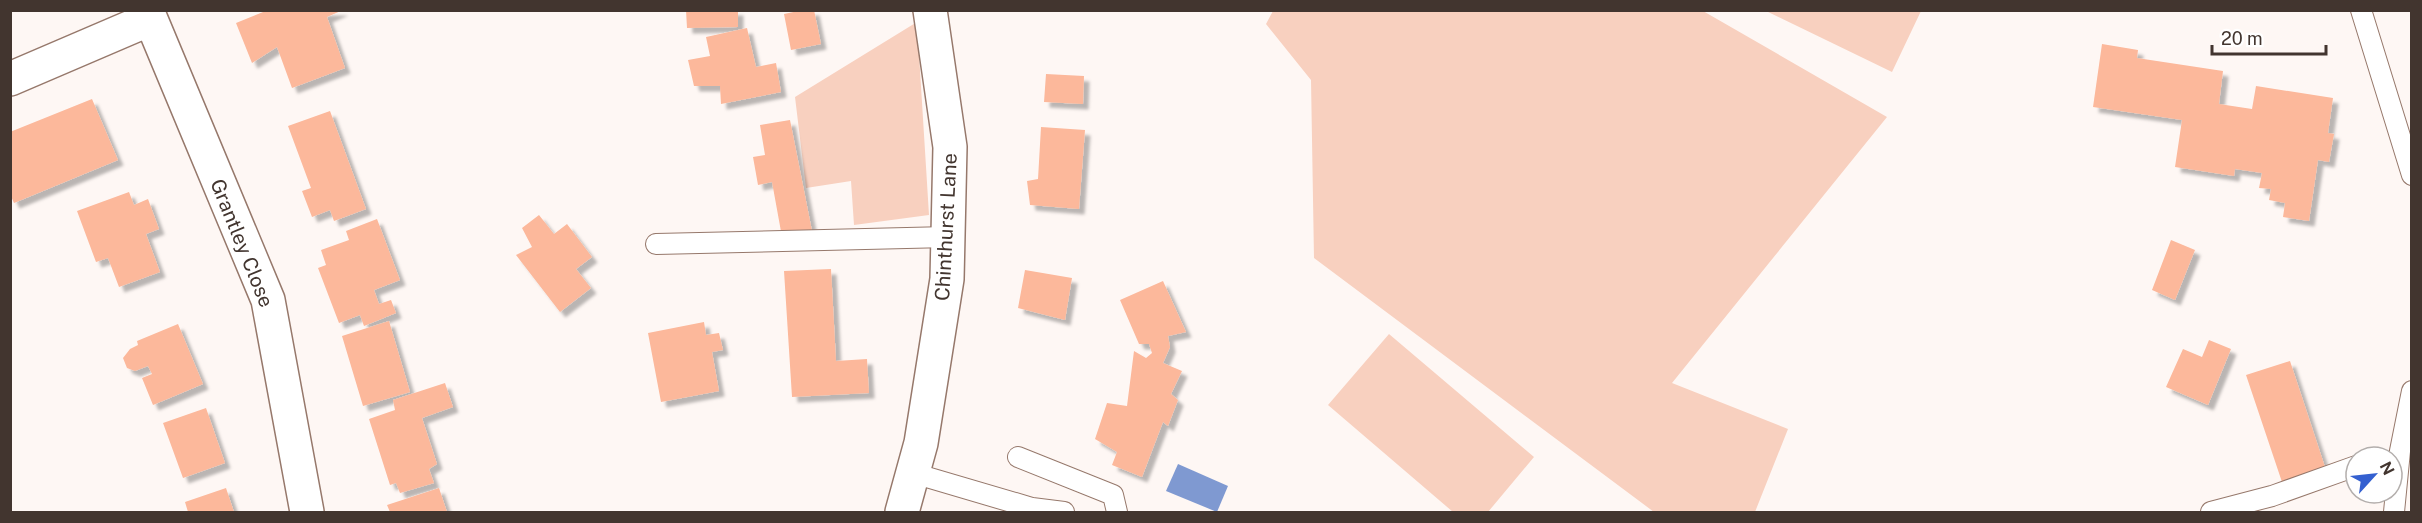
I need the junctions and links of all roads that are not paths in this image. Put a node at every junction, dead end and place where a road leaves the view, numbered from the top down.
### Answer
1 (930, 10) edge
2 (2361, 10) edge
3 (148, 15) edge
4 (10, 79) edge
5 (2412, 175) edge
6 (948, 237) junction
7 (656, 244) dead end
8 (2412, 391) edge
9 (2394, 445) edge
10 (1018, 457) dead end
11 (2344, 470) edge
12 (913, 473) junction
13 (307, 513) edge
14 (902, 513) edge
15 (1064, 513) edge
16 (1117, 513) edge
17 (2211, 513) edge

1 - 6 street, Chinthurst Lane
2 - 5 lane
3 - 4 street, Grantley Close
3 - 13 street, Grantley Close
6 - 7 lane
6 - 12 street, Chinthurst Lane
8 - 9 lane
10 - 16 lane
11 - 17 lane
12 - 14 street, Chinthurst Lane
12 - 15 lane

